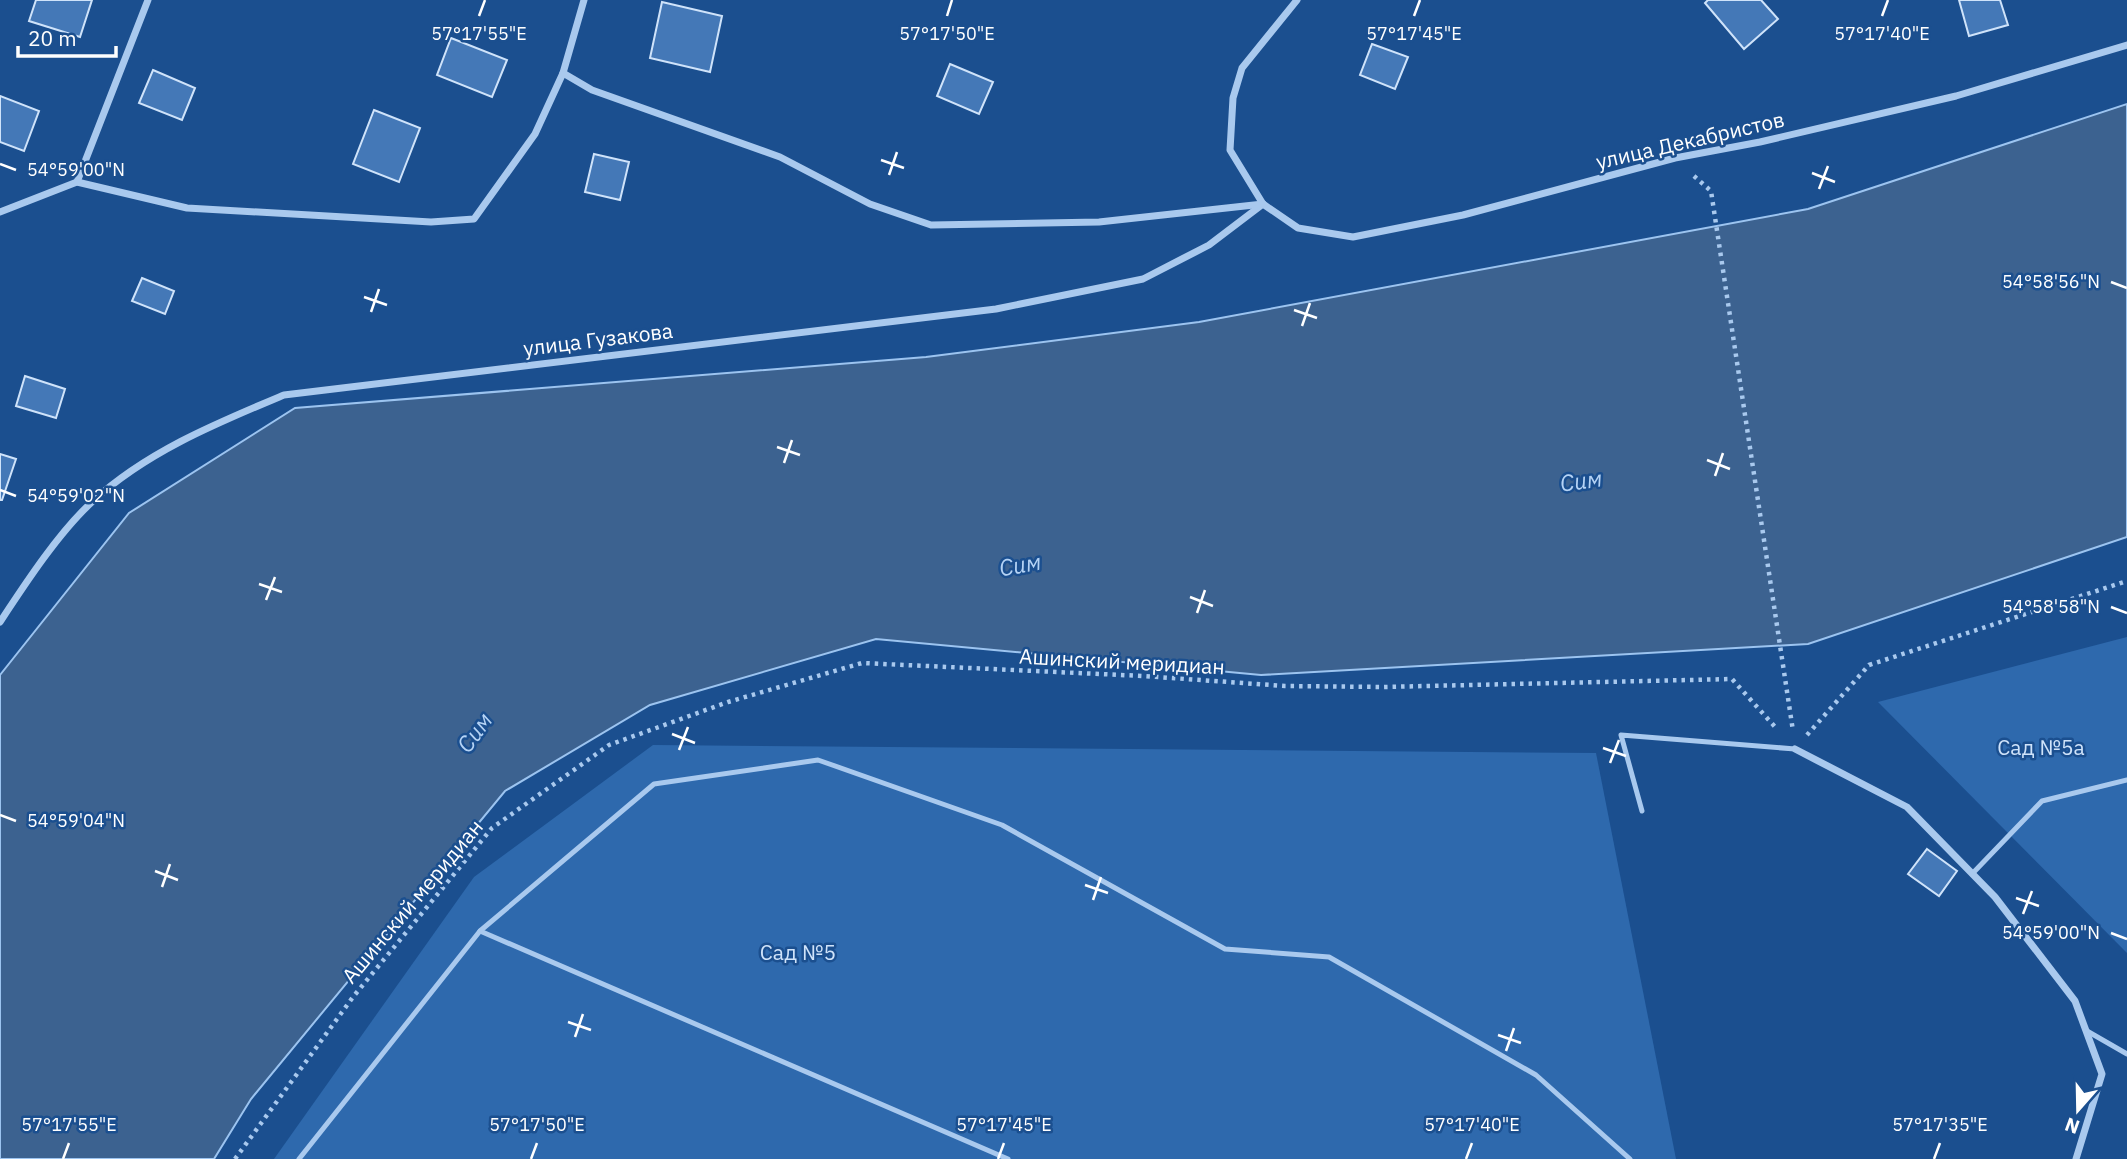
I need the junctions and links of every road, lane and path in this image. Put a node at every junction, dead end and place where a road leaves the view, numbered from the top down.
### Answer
1 (148, 0) edge
2 (584, 0) edge
3 (1297, 0) edge
4 (2127, 45) edge
5 (563, 73) junction
6 (77, 182) junction
7 (1711, 191) dead end
8 (1263, 204) junction
9 (0, 212) edge
10 (2127, 581) edge
11 (0, 622) edge
12 (1795, 749) junction
13 (2127, 780) edge
14 (1642, 811) dead end
15 (1972, 874) junction
16 (480, 931) junction
17 (2085, 1030) junction
18 (2127, 1054) edge
19 (235, 1159) edge
20 (299, 1159) edge
21 (1008, 1159) edge
22 (1630, 1159) edge
23 (2076, 1159) edge

1 - 6 street
2 - 5 street
3 - 8 street
4 - 8 street, улица Декабристов
5 - 6 street
5 - 8 street
6 - 9 street
7 - 12 path
8 - 11 street, улица Гузакова
10 - 12 path
12 - 14 lane
12 - 15 street
12 - 19 path, Ашинский меридиан
13 - 15 lane
15 - 17 street
16 - 20 lane
16 - 21 lane
16 - 22 lane
17 - 18 lane
17 - 23 street

